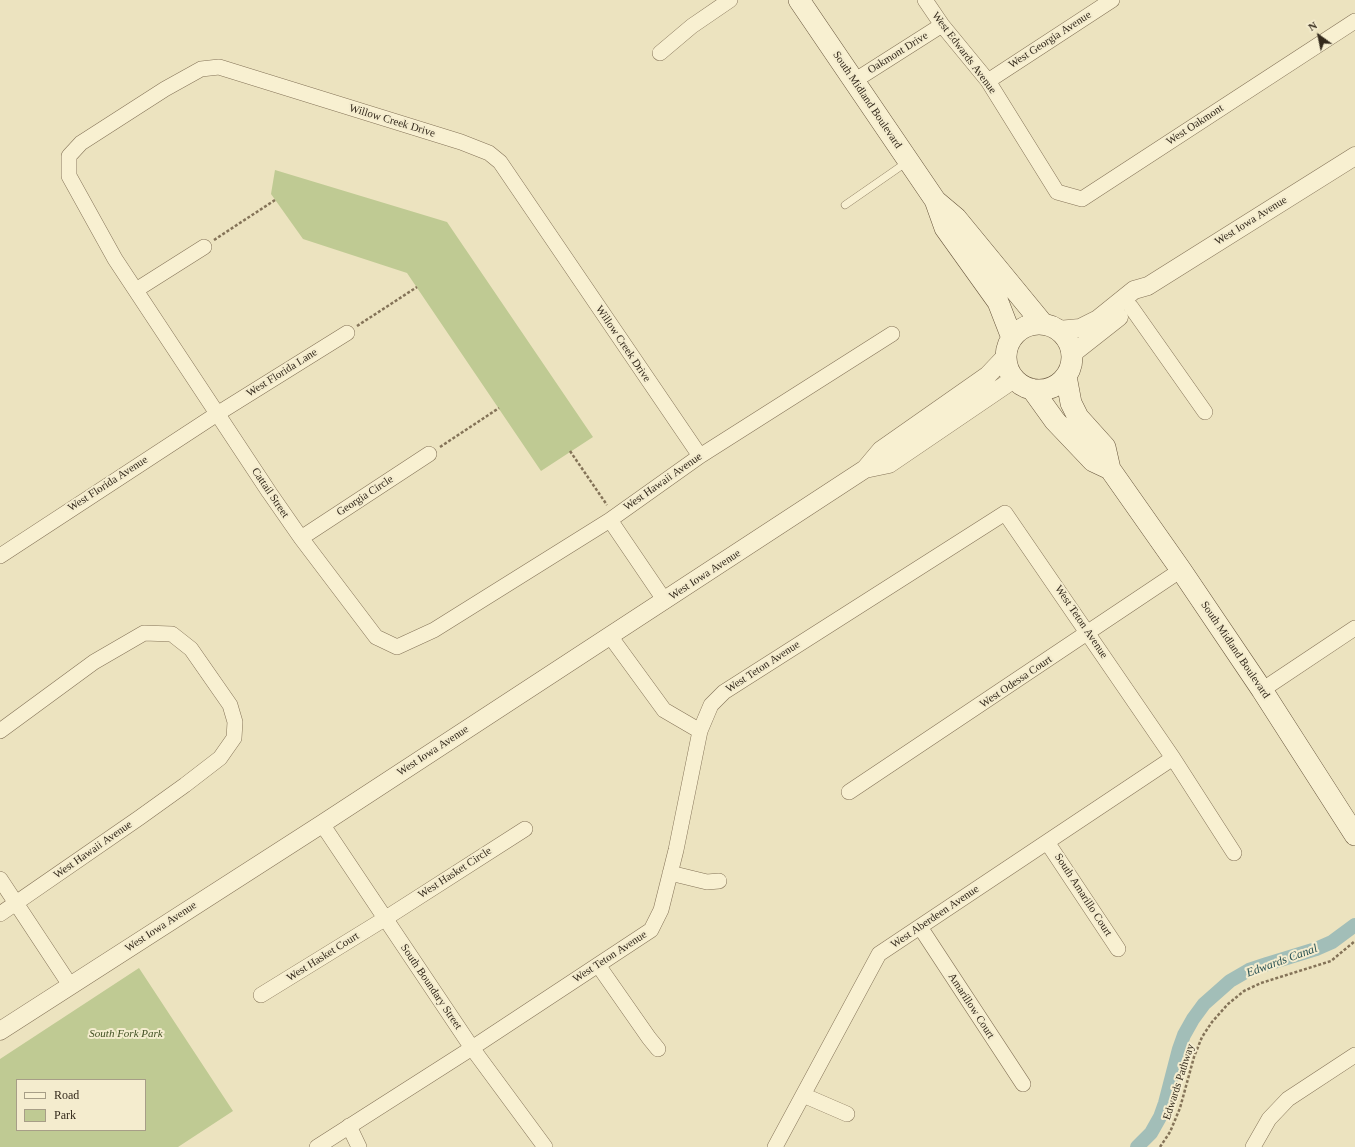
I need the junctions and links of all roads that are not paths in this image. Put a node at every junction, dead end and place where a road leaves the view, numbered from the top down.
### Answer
1 (730, 0) edge
2 (799, 0) edge
3 (925, 0) edge
4 (1112, 0) edge
5 (1355, 21) edge
6 (942, 25) junction
7 (660, 53) dead end
8 (854, 81) junction
9 (988, 81) junction
10 (1355, 156) edge
11 (908, 161) junction
12 (1040, 167) joint
13 (935, 200) junction
14 (845, 206) dead end
15 (204, 247) road end
16 (115, 259) joint
17 (1148, 286) junction
18 (136, 290) junction
19 (1131, 307) junction
20 (1050, 327) junction
21 (347, 333) road end
22 (892, 334) dead end
23 (1009, 347) junction
24 (1072, 354) junction
25 (1066, 376) junction
26 (1023, 384) junction
27 (1204, 412) dead end
28 (217, 414) junction
29 (429, 454) road end
30 (700, 456) junction
31 (865, 469) junction
32 (1110, 469) junction
33 (613, 518) junction
34 (301, 538) junction
35 (0, 556) edge
36 (1181, 570) junction
37 (665, 601) junction
38 (1355, 628) edge
39 (434, 630) joint
40 (1088, 633) junction
41 (610, 636) junction
42 (1262, 690) junction
43 (0, 731) edge
44 (700, 731) junction
45 (1173, 758) junction
46 (849, 792) dead end
47 (322, 824) junction
48 (525, 829) dead end
49 (1355, 835) edge
50 (1047, 842) junction
51 (1234, 853) dead end
52 (670, 873) junction
53 (0, 878) edge
54 (719, 881) dead end
55 (17, 903) junction
56 (0, 914) edge
57 (386, 918) junction
58 (920, 927) junction
59 (1118, 949) dead end
60 (598, 965) junction
61 (70, 985) junction
62 (261, 995) dead end
63 (0, 1031) edge
64 (472, 1048) junction
65 (658, 1048) dead end
66 (1355, 1055) edge
67 (1023, 1084) dead end
68 (803, 1095) junction
69 (847, 1114) dead end
70 (349, 1126) junction
71 (317, 1147) edge
72 (359, 1147) edge
73 (544, 1147) edge
74 (775, 1147) edge
75 (1253, 1147) edge

1 - 7 street
2 - 8 main road, South Midland Boulevard
3 - 6 street, West Edwards Avenue
4 - 9 street, West Georgia Avenue
5 - 12 street, West Oakmont
6 - 8 street, Oakmont Drive
6 - 9 street, West Edwards Avenue
8 - 11 main road, South Midland Boulevard
9 - 12 street, West Edwards Avenue
10 - 17 street, West Iowa Avenue
11 - 13 main road, South Midland Boulevard
11 - 14 lane
13 - 20 main road, South Midland Boulevard
13 - 23 main road, South Midland Boulevard
15 - 18 street
16 - 18 street, Cattail Street
16 - 30 street, Willow Creek Drive
17 - 19 street, West Iowa Avenue
17 - 20 street, West Iowa Avenue
18 - 28 street, Cattail Street
19 - 24 street, West Iowa Avenue
19 - 27 street
20 - 23 main road
20 - 24 main road
21 - 28 street, West Florida Lane
22 - 30 street, West Hawaii Avenue
23 - 26 main road
23 - 31 street, West Iowa Avenue
24 - 25 main road
25 - 26 main road
25 - 32 main road, South Midland Boulevard
26 - 31 street, West Iowa Avenue
26 - 32 main road, South Midland Boulevard
28 - 34 street, Cattail Street
28 - 35 street, West Florida Avenue
29 - 34 street, Georgia Circle
30 - 33 street, West Hawaii Avenue
31 - 37 street, West Iowa Avenue
32 - 36 main road, South Midland Boulevard
33 - 37 street
33 - 39 street, West Hawaii Avenue
34 - 39 street, Cattail Street
36 - 40 street, West Odessa Court
36 - 42 main road, South Midland Boulevard
37 - 41 street, West Iowa Avenue
38 - 42 street
40 - 44 street, West Teton Avenue
40 - 45 street, West Teton Avenue
40 - 46 street, West Odessa Court
41 - 44 street
41 - 47 street, West Iowa Avenue
42 - 49 main road, South Midland Boulevard
43 - 55 street, West Hawaii Avenue
44 - 52 street, West Teton Avenue
45 - 50 street, West Aberdeen Avenue
45 - 51 street, West Teton Avenue
47 - 57 street, South Boundary Street
47 - 61 street, West Iowa Avenue
48 - 57 street, West Hasket Circle
50 - 58 street, West Aberdeen Avenue
50 - 59 street, South Amarillo Court
52 - 54 street
52 - 60 street, West Teton Avenue
53 - 55 street
55 - 56 street, West Hawaii Avenue
55 - 61 street
57 - 62 street, West Hasket Court
57 - 64 street, South Boundary Street
58 - 67 street, Amarillow Court
58 - 68 street, West Aberdeen Avenue
60 - 64 street, West Teton Avenue
60 - 65 street
61 - 63 street, West Iowa Avenue
64 - 70 street, West Teton Avenue
64 - 73 street, South Boundary Street
66 - 75 street
68 - 69 street
68 - 74 street, West Aberdeen Avenue
70 - 71 street, West Teton Avenue
70 - 72 street

